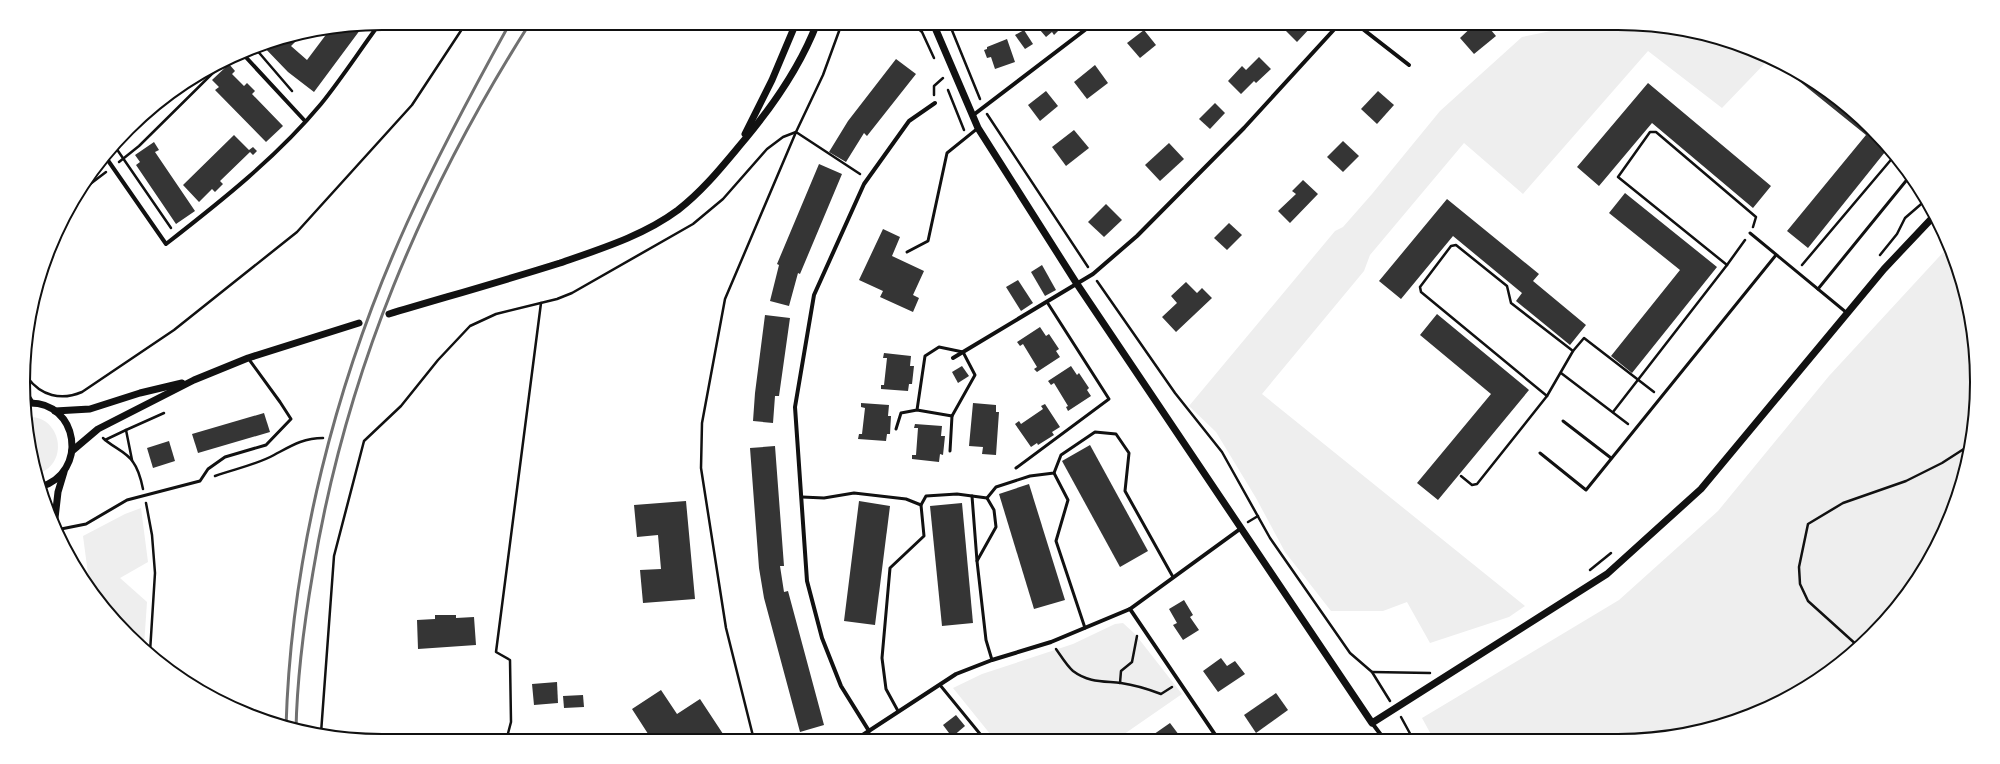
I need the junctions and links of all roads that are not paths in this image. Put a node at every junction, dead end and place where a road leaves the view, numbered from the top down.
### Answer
1 (375, 30) edge
2 (793, 30) edge
3 (815, 30) edge
4 (936, 30) edge
5 (1085, 30) edge
6 (1334, 30) edge
7 (1364, 30) edge
8 (246, 57) edge
9 (1409, 65) dead end
10 (935, 103) road end
11 (972, 117) junction
12 (305, 121) junction
13 (978, 128) junction
14 (740, 145) junction
15 (108, 161) edge
16 (1907, 180) edge
17 (1931, 220) edge
18 (1750, 233) road end
19 (907, 252) dead end
20 (1776, 255) junction
21 (1077, 284) junction
22 (1818, 289) junction
23 (1047, 302) junction
24 (1847, 313) junction
25 (389, 314) dead end
26 (359, 323) dead end
27 (963, 352) junction
28 (248, 358) junction
29 (954, 358) dead end
30 (194, 380) junction
31 (31, 403) edge
32 (917, 410) junction
33 (54, 411) junction
34 (952, 416) junction
35 (1563, 421) dead end
36 (896, 429) dead end
37 (72, 451) junction
38 (950, 451) dead end
39 (1540, 453) dead end
40 (1611, 458) junction
41 (1016, 468) dead end
42 (65, 470) junction
43 (1054, 473) junction
44 (46, 484) edge
45 (972, 496) junction
46 (802, 497) junction
47 (986, 498) junction
48 (921, 505) junction
49 (56, 513) edge
50 (62, 529) edge
51 (1240, 529) junction
52 (977, 561) junction
53 (1173, 577) junction
54 (1130, 609) junction
55 (1085, 628) junction
56 (992, 660) junction
57 (940, 684) junction
58 (898, 711) junction
59 (1372, 723) junction
60 (869, 731) junction
61 (866, 734) edge
62 (981, 734) edge
63 (1215, 734) edge
64 (1380, 734) edge

1 - 12 street
2 - 14 street
3 - 14 street
4 - 11 street
5 - 11 street
6 - 21 street
7 - 9 street
8 - 12 street
10 - 46 street
11 - 13 street
12 - 15 street
13 - 19 lane
13 - 21 street
14 - 25 street
16 - 22 lane
17 - 24 street
18 - 20 lane
20 - 22 lane
20 - 40 lane
21 - 23 street
21 - 51 street
22 - 24 lane
23 - 27 street
23 - 41 lane
24 - 59 street
26 - 28 street
27 - 29 street
27 - 32 lane
27 - 34 lane
28 - 30 street
28 - 50 lane
30 - 33 street
30 - 37 street
31 - 33 street
32 - 34 lane
32 - 36 lane
33 - 37 street
34 - 38 lane
35 - 40 lane
37 - 42 street
39 - 40 lane
42 - 44 street
42 - 49 street
43 - 47 lane
43 - 53 lane
43 - 55 lane
45 - 47 lane
45 - 48 lane
45 - 52 lane
46 - 48 lane
46 - 60 street
47 - 52 lane
48 - 58 lane
51 - 53 street
51 - 59 street
52 - 56 lane
53 - 54 street
54 - 55 street
54 - 63 street
55 - 56 street
56 - 57 street
57 - 58 street
57 - 62 lane
58 - 60 street
59 - 64 street
60 - 61 street

